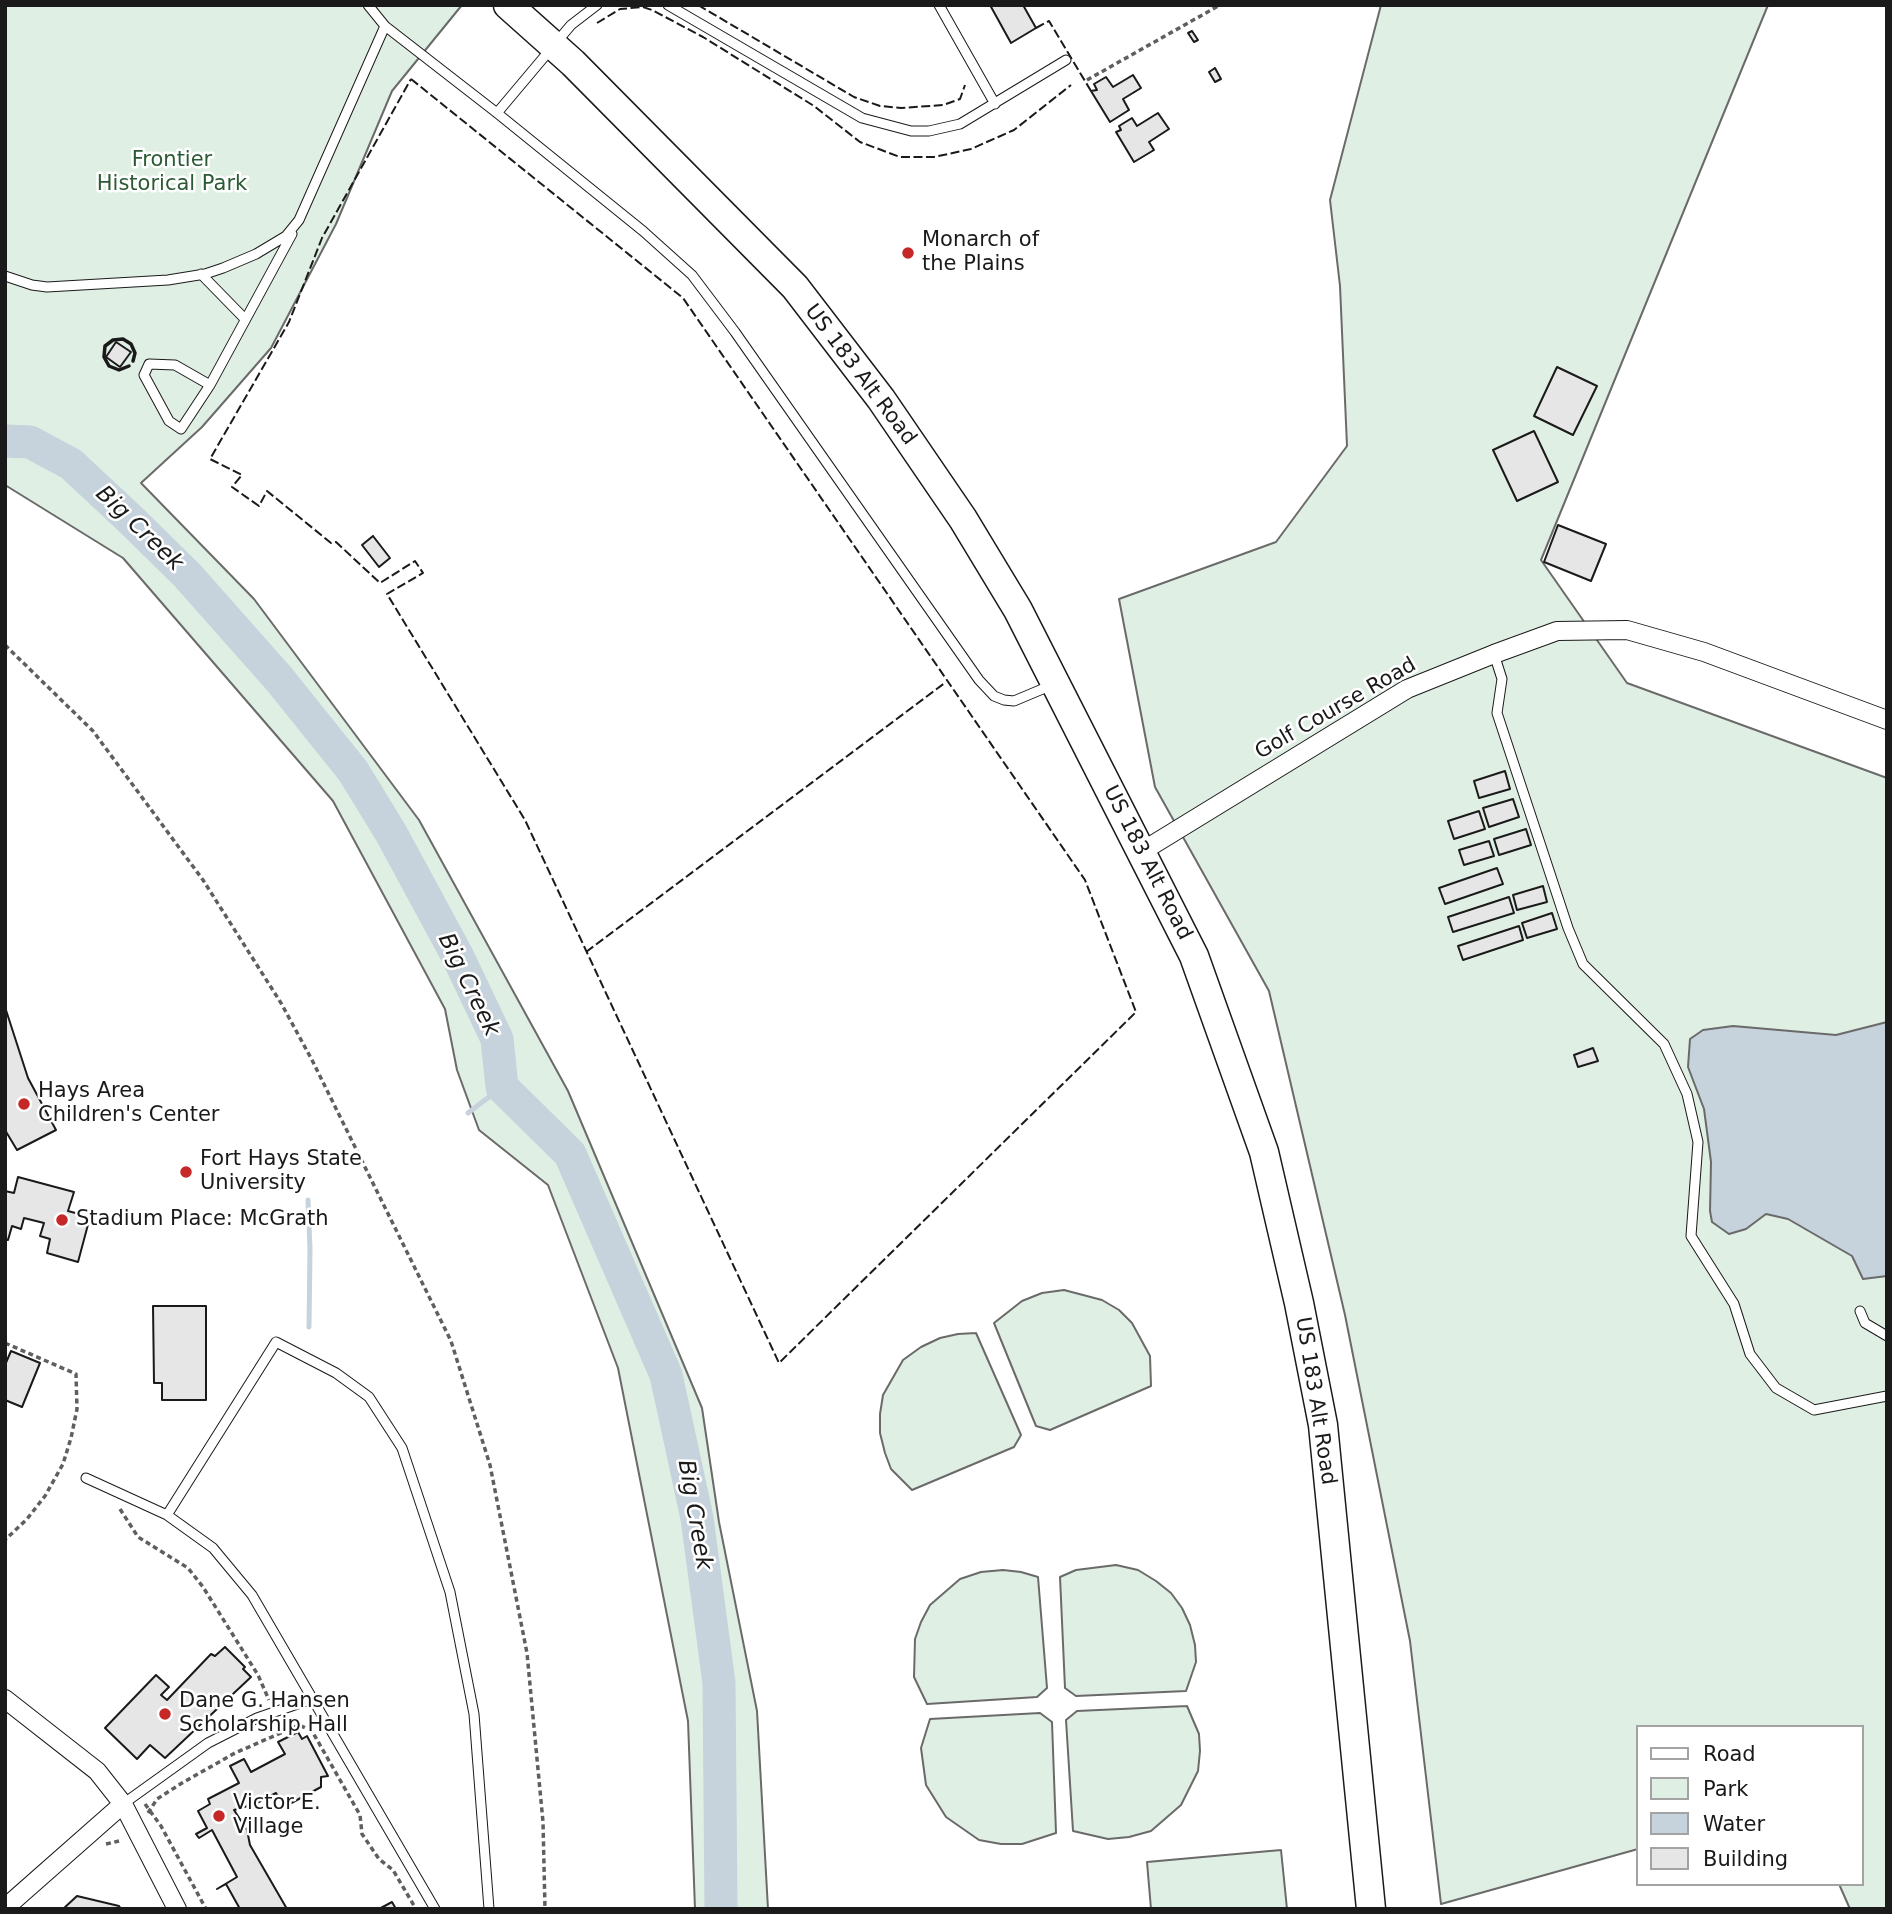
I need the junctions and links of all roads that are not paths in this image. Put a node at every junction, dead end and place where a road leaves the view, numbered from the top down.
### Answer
1 (368, 5) edge
2 (508, 5) edge
3 (597, 5) edge
4 (668, 5) edge
5 (939, 5) edge
6 (385, 26) junction
7 (554, 45) junction
8 (1066, 61) dead end
9 (995, 104) junction
10 (497, 113) junction
11 (299, 220) junction
12 (201, 274) junction
13 (5, 276) edge
14 (244, 318) junction
15 (210, 385) junction
16 (1493, 654) junction
17 (1055, 684) junction
18 (1887, 720) edge
19 (1141, 852) junction
20 (1860, 1311) dead end
21 (1887, 1335) edge
22 (1887, 1396) edge
23 (86, 1478) dead end
24 (167, 1515) junction
25 (5, 1699) edge
26 (312, 1699) junction
27 (123, 1804) junction
28 (5, 1908) edge
29 (177, 1909) edge
30 (435, 1909) edge
31 (489, 1909) edge
32 (1371, 1909) edge

1 - 6 lane
2 - 7 highway, US 183 Alt Road
3 - 7 lane
4 - 9 lane
5 - 9 lane
6 - 10 lane
6 - 11 lane
7 - 10 lane
7 - 17 highway, US 183 Alt Road
8 - 9 lane
10 - 17 lane
11 - 12 lane
11 - 14 lane
12 - 13 lane
12 - 14 lane
14 - 15 lane
15 - 15 lane
16 - 18 street, Golf Course Road
16 - 19 street, Golf Course Road
16 - 22 lane
17 - 19 highway, US 183 Alt Road
19 - 32 highway, US 183 Alt Road
20 - 21 lane
23 - 24 lane
24 - 26 lane
24 - 31 lane
25 - 27 street
26 - 27 lane
26 - 30 lane
27 - 28 street
27 - 29 street

